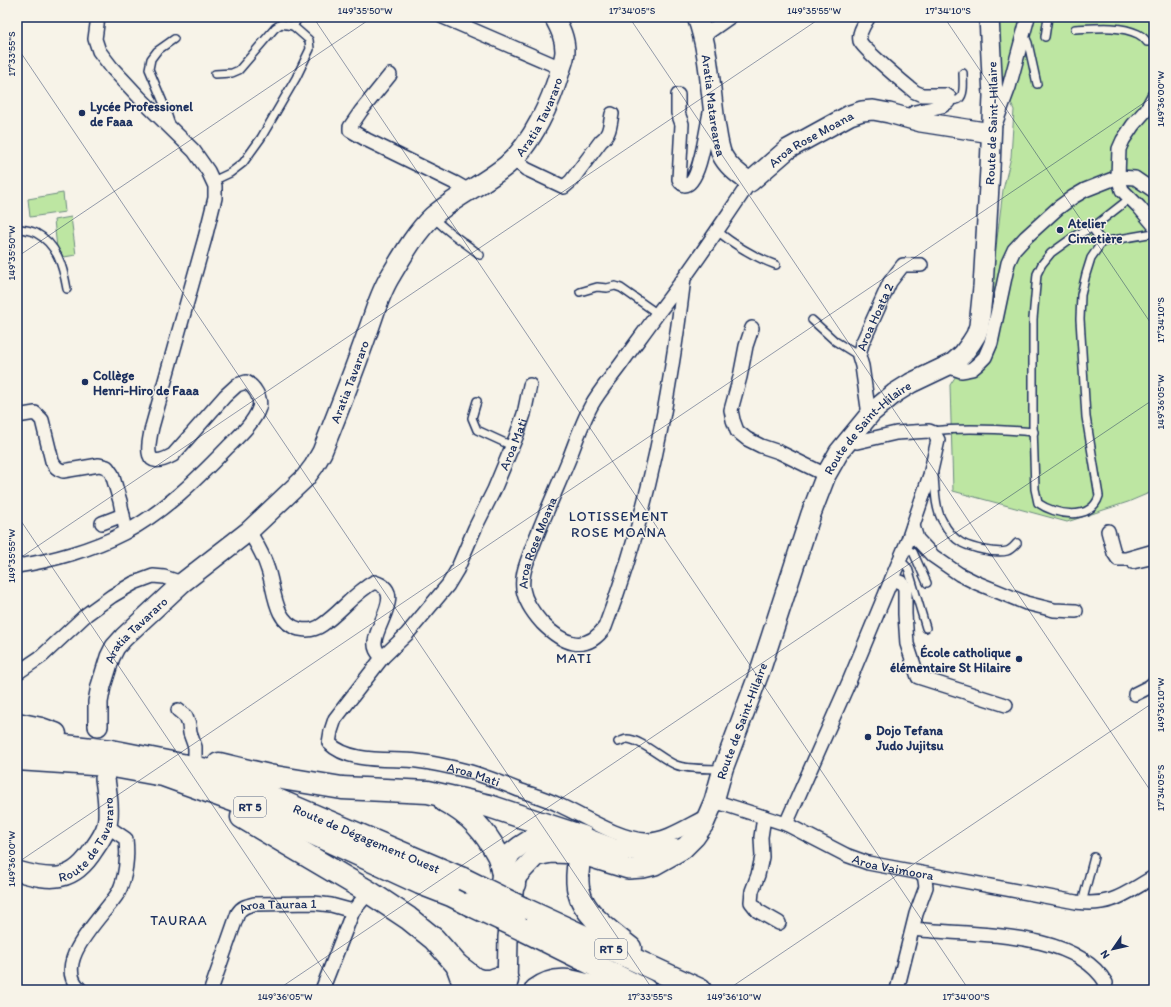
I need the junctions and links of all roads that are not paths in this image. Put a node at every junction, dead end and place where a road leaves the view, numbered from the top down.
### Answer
1 (98, 17) edge
2 (299, 17) edge
3 (443, 17) edge
4 (554, 17) edge
5 (697, 17) edge
6 (730, 17) edge
7 (989, 17) edge
8 (1028, 17) edge
9 (1048, 17) edge
10 (868, 18) edge
11 (293, 26) junction
12 (1075, 29) dead end
13 (1024, 34) junction
14 (703, 36) junction
15 (1045, 37) dead end
16 (174, 39) dead end
17 (1154, 42) edge
18 (561, 68) junction
19 (963, 73) dead end
20 (215, 74) dead end
21 (390, 75) dead end
22 (1037, 84) dead end
23 (678, 95) dead end
24 (1154, 96) edge
25 (712, 99) junction
26 (949, 101) junction
27 (612, 114) dead end
28 (907, 118) junction
29 (171, 129) junction
30 (991, 133) junction
31 (514, 159) junction
32 (1118, 177) junction
33 (213, 181) junction
34 (750, 182) junction
35 (469, 191) junction
36 (1154, 191) edge
37 (1129, 198) junction
38 (432, 217) junction
39 (1154, 225) edge
40 (17, 228) edge
41 (1092, 228) junction
42 (717, 232) junction
43 (1154, 233) edge
44 (1102, 242) junction
45 (480, 255) dead end
46 (776, 265) dead end
47 (921, 265) dead end
48 (684, 278) junction
49 (67, 289) dead end
50 (580, 292) dead end
51 (658, 314) junction
52 (812, 320) dead end
53 (752, 328) dead end
54 (859, 356) junction
55 (947, 366) junction
56 (530, 386) dead end
57 (477, 401) dead end
58 (869, 415) junction
59 (17, 416) edge
60 (929, 431) junction
61 (1034, 432) junction
62 (849, 440) junction
63 (512, 446) junction
64 (933, 465) junction
65 (826, 475) junction
66 (123, 515) junction
67 (102, 523) dead end
68 (913, 526) junction
69 (249, 531) junction
70 (1108, 531) dead end
71 (126, 532) junction
72 (1017, 543) dead end
73 (1154, 551) edge
74 (902, 554) junction
75 (1154, 560) edge
76 (1132, 565) dead end
77 (17, 566) edge
78 (892, 579) junction
79 (182, 583) junction
80 (927, 583) dead end
81 (1076, 611) dead end
82 (926, 628) dead end
83 (382, 658) junction
84 (17, 673) edge
85 (1154, 683) edge
86 (1135, 694) dead end
87 (1006, 705) dead end
88 (178, 710) dead end
89 (17, 724) edge
90 (98, 726) dead end
91 (17, 741) edge
92 (618, 742) dead end
93 (90, 748) junction
94 (134, 755) junction
95 (195, 758) junction
96 (17, 759) edge
97 (723, 769) junction
98 (163, 775) junction
99 (105, 779) dead end
100 (428, 792) junction
101 (710, 809) junction
102 (764, 817) junction
103 (786, 824) junction
104 (107, 826) junction
105 (551, 836) joint
106 (581, 846) junction
107 (1094, 857) dead end
108 (17, 871) edge
109 (924, 874) junction
110 (1154, 876) edge
111 (508, 877) junction
112 (369, 892) junction
113 (1082, 903) junction
114 (353, 911) junction
115 (522, 918) junction
116 (779, 923) dead end
117 (913, 929) junction
118 (457, 965) junction
119 (660, 971) junction
120 (501, 985) edge
121 (81, 990) edge
122 (212, 990) edge
123 (322, 990) edge
124 (466, 990) edge
125 (536, 990) edge
126 (604, 990) edge
127 (645, 990) edge
128 (700, 990) edge
129 (897, 990) edge
130 (1104, 990) edge

1 - 29 street
2 - 11 lane
3 - 18 street
4 - 18 main road, Aratia Tavararo
5 - 14 main road, Aratia Matarearea
6 - 14 street
7 - 30 main road, Route de Saint-Hilaire
8 - 13 street
9 - 15 lane
10 - 26 street
11 - 20 lane
11 - 33 lane
12 - 17 lane
13 - 22 lane
13 - 30 street
14 - 25 main road, Aratia Matarearea
16 - 29 lane
18 - 31 main road, Aratia Tavararo
19 - 26 lane
21 - 35 street
23 - 25 street
24 - 32 street
25 - 34 main road, Aratia Matarearea
26 - 28 street
27 - 31 street
28 - 30 main road, Aroa Rose Moana
28 - 34 main road, Aroa Rose Moana
29 - 33 street
30 - 55 main road, Route de Saint-Hilaire
31 - 35 main road, Aratia Tavararo
32 - 36 street
32 - 37 street
32 - 55 street
33 - 71 street
34 - 42 street, Aroa Rose Moana
35 - 38 main road, Aratia Tavararo
37 - 39 street
37 - 41 lane
38 - 45 lane
38 - 69 main road, Aratia Tavararo
40 - 49 lane
41 - 44 lane
41 - 61 lane
42 - 46 lane
42 - 48 street, Aroa Rose Moana
43 - 44 lane
44 - 61 lane
47 - 54 street, Aroa Hoata 2
48 - 51 street, Aroa Rose Moana
48 - 51 street, Aroa Rose Moana
50 - 51 lane
52 - 54 lane
53 - 65 street
54 - 58 street, Aroa Hoata 2
55 - 58 main road, Route de Saint-Hilaire
56 - 63 street, Aroa Mati
57 - 63 lane
58 - 62 main road, Route de Saint-Hilaire
59 - 66 street
60 - 61 lane
60 - 62 street
60 - 64 street
62 - 65 main road, Route de Saint-Hilaire
63 - 83 street, Aroa Mati
64 - 68 street
64 - 72 lane
65 - 97 main road, Route de Saint-Hilaire
66 - 67 street
66 - 71 street
68 - 74 street
68 - 81 street
69 - 79 main road, Aratia Tavararo
69 - 83 street
70 - 73 street
71 - 77 street
74 - 78 street
74 - 80 lane
74 - 82 lane
75 - 76 lane
78 - 87 street
78 - 103 street
79 - 84 street
79 - 90 main road, Aratia Tavararo
83 - 101 street, Aroa Mati
85 - 86 street
88 - 95 street
89 - 93 highway
91 - 93 highway, Route de Dégagement Ouest / RT 5
92 - 97 lane
93 - 94 highway, Route de Dégagement Ouest / RT 5
94 - 95 highway
94 - 115 highway, Route de Dégagement Ouest / RT 5, bridge
95 - 100 highway
96 - 98 highway, Route de Dégagement Ouest / RT 5
97 - 101 main road, Route de Saint-Hilaire
98 - 112 highway
98 - 115 highway, Route de Dégagement Ouest / RT 5, bridge
99 - 104 main road, Route de Tavararo
100 - 106 highway
100 - 111 highway
101 - 102 street, Aroa Vaimoora
101 - 106 main road, Route de Saint-Hilaire
102 - 103 street, Aroa Vaimoora
102 - 116 street
103 - 109 street, Aroa Vaimoora
104 - 108 main road, Route de Tavararo
104 - 121 street
105 - 106 highway
105 - 111 main road, Route de Saint-Hilaire
106 - 111 main road, Route de Saint-Hilaire
106 - 119 highway
107 - 113 lane
109 - 113 street, Aroa Vaimoora
109 - 117 street
110 - 113 street, Aroa Vaimoora
111 - 120 main road, Route de Saint-Hilaire
112 - 114 street
112 - 118 highway
114 - 122 street, Aroa Tauraa 1
114 - 123 street
115 - 119 highway, Route de Dégagement Ouest / RT 5
115 - 127 highway, Route de Dégagement Ouest / RT 5
117 - 129 street
117 - 130 street
118 - 120 highway
118 - 124 highway
119 - 128 highway, Route de Dégagement Ouest / RT 5
125 - 126 highway

